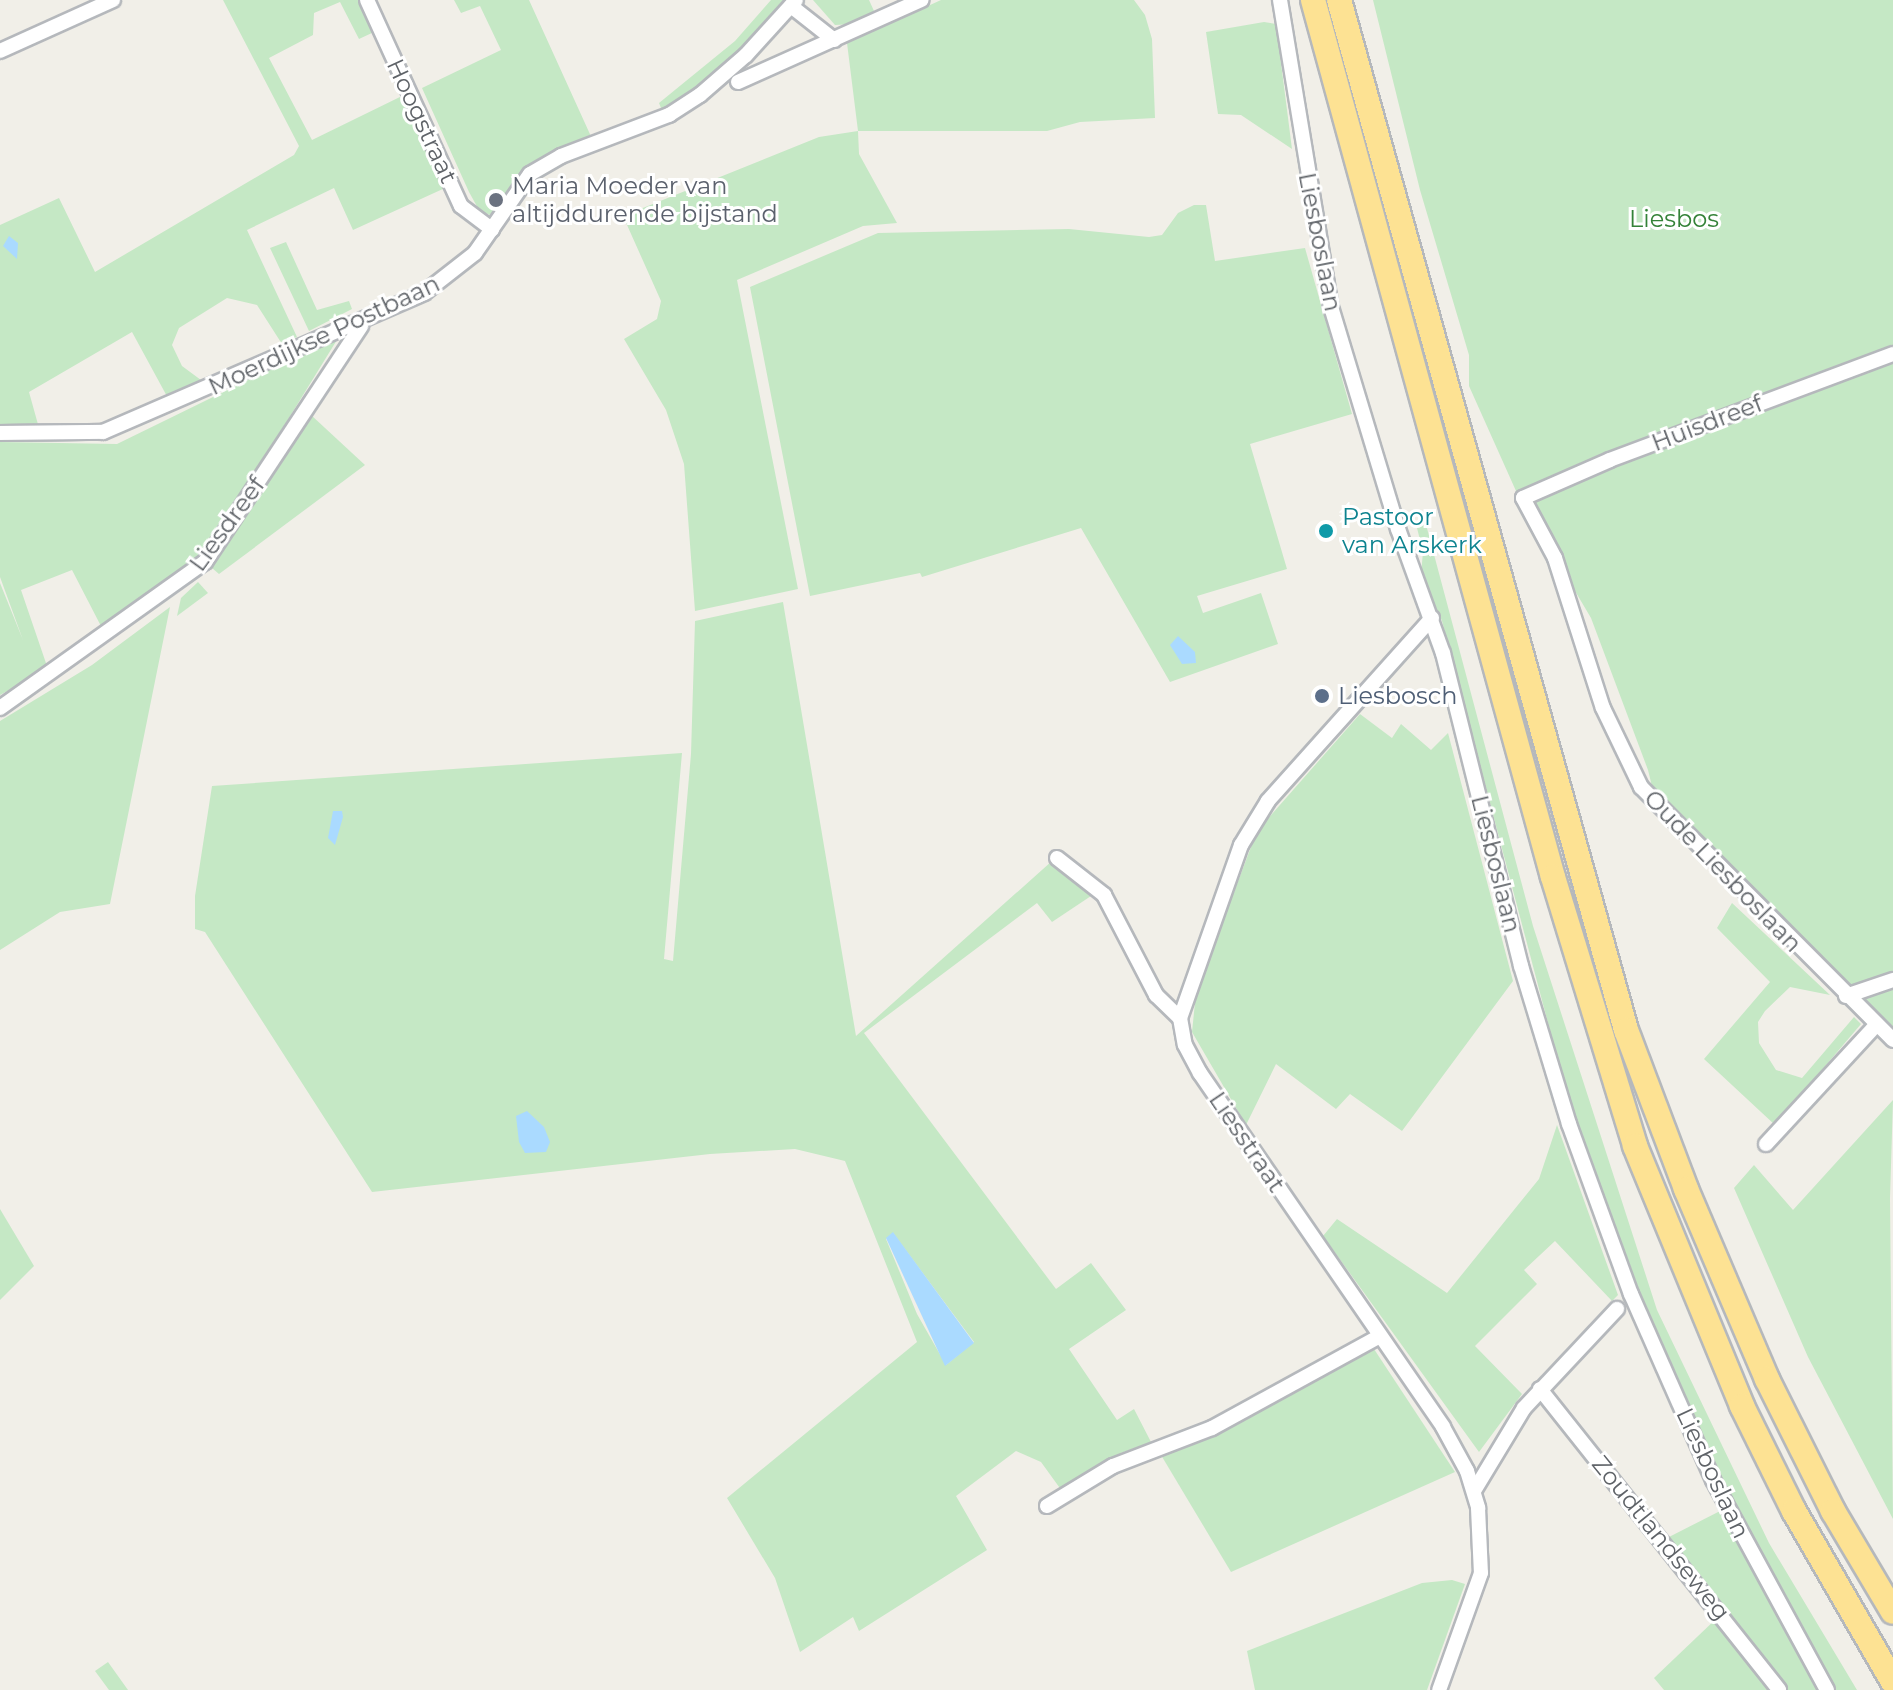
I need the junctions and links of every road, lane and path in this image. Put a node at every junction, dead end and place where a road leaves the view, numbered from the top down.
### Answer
1 (113, 0) edge
2 (367, 0) edge
3 (921, 0) edge
4 (1280, 0) edge
5 (1313, 0) edge
6 (1339, 0) edge
7 (793, 3) edge
8 (834, 40) junction
9 (0, 51) edge
10 (738, 82) dead end
11 (492, 229) junction
12 (367, 320) junction
13 (1893, 354) edge
14 (0, 433) edge
15 (1523, 498) joint
16 (1432, 618) junction
17 (0, 708) edge
18 (1057, 858) dead end
19 (1893, 980) edge
20 (1846, 996) junction
21 (1180, 1018) junction
22 (1877, 1024) junction
23 (1893, 1040) edge
24 (1766, 1144) dead end
25 (1617, 1309) dead end
26 (1378, 1337) junction
27 (1540, 1389) junction
28 (1459, 1454) junction
29 (1493, 1455) junction
30 (1474, 1491) junction
31 (1047, 1506) dead end
32 (1893, 1612) edge
33 (1893, 1682) edge
34 (1439, 1690) edge
35 (1779, 1690) edge
36 (1827, 1690) edge

1 - 9 street
2 - 11 street, Hoogstraat
3 - 8 street
4 - 16 street, Liesboslaan
5 - 33 highway
6 - 32 highway
7 - 8 street, Moerdijkse Postbaan
7 - 11 street, Moerdijkse Postbaan
8 - 10 street
11 - 12 street, Moerdijkse Postbaan
12 - 14 street, Moerdijkse Postbaan
12 - 17 street, Liesdreef
13 - 15 street, Huisdreef
15 - 20 street, Oude Liesboslaan
16 - 21 street
16 - 36 street, Liesboslaan
18 - 21 street
19 - 20 street
20 - 22 street, Oude Liesboslaan
21 - 26 street, Liesstraat
22 - 23 street, Oude Liesboslaan
22 - 24 street
25 - 27 street
26 - 28 street, Liesstraat
26 - 31 street
27 - 29 street
27 - 35 street, Zoudtlandseweg
28 - 29 street
28 - 30 street, Liesstraat
29 - 30 street
30 - 34 street, Liesstraat

